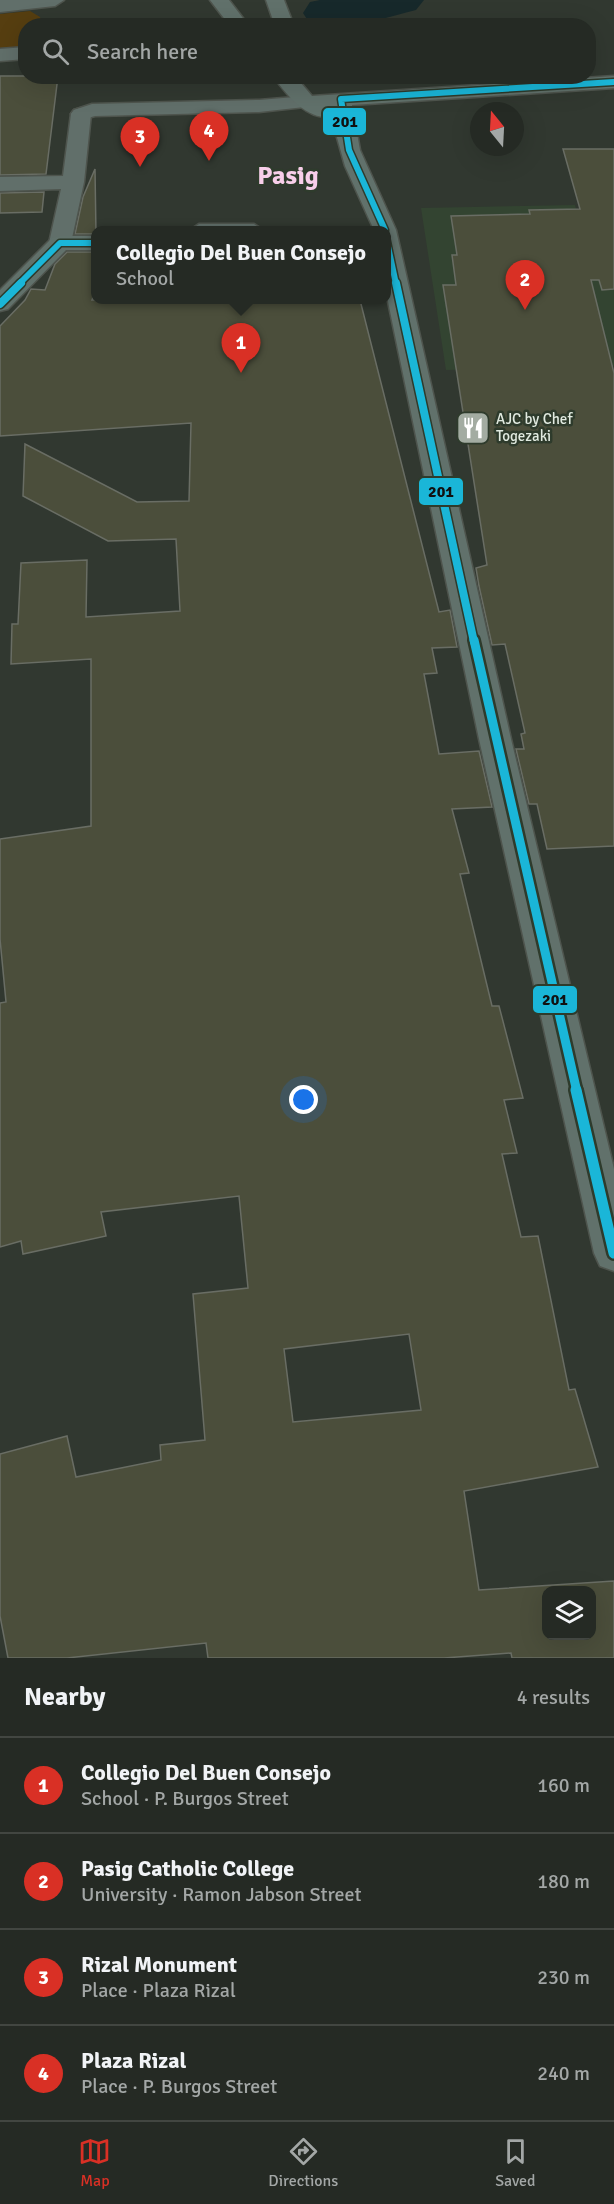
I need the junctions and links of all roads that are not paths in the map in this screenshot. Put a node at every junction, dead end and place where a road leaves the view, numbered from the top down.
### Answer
1 (219, 0) edge
2 (275, 0) edge
3 (0, 6) edge
4 (52, 6) edge
5 (234, 18) edge
6 (282, 18) edge
7 (18, 54) edge
8 (0, 55) edge
9 (614, 63) edge
10 (596, 64) edge
11 (614, 82) edge
12 (290, 84) edge
13 (329, 84) edge
14 (594, 84) edge
15 (596, 84) edge
16 (307, 102) junction
17 (341, 109) junction
18 (74, 182) junction
19 (0, 184) edge
20 (382, 226) edge
21 (60, 243) junction
22 (91, 243) edge
23 (391, 258) edge
24 (0, 304) edge
25 (614, 1253) edge

1 - 5 main road
2 - 6 main road
3 - 4 street
7 - 8 street
9 - 10 main road
11 - 15 main road
12 - 16 main road
13 - 17 main road
14 - 17 main road
16 - 17 main road
16 - 18 street
17 - 20 main road
18 - 19 street
18 - 21 street
21 - 22 main road
21 - 24 main road
23 - 25 main road

